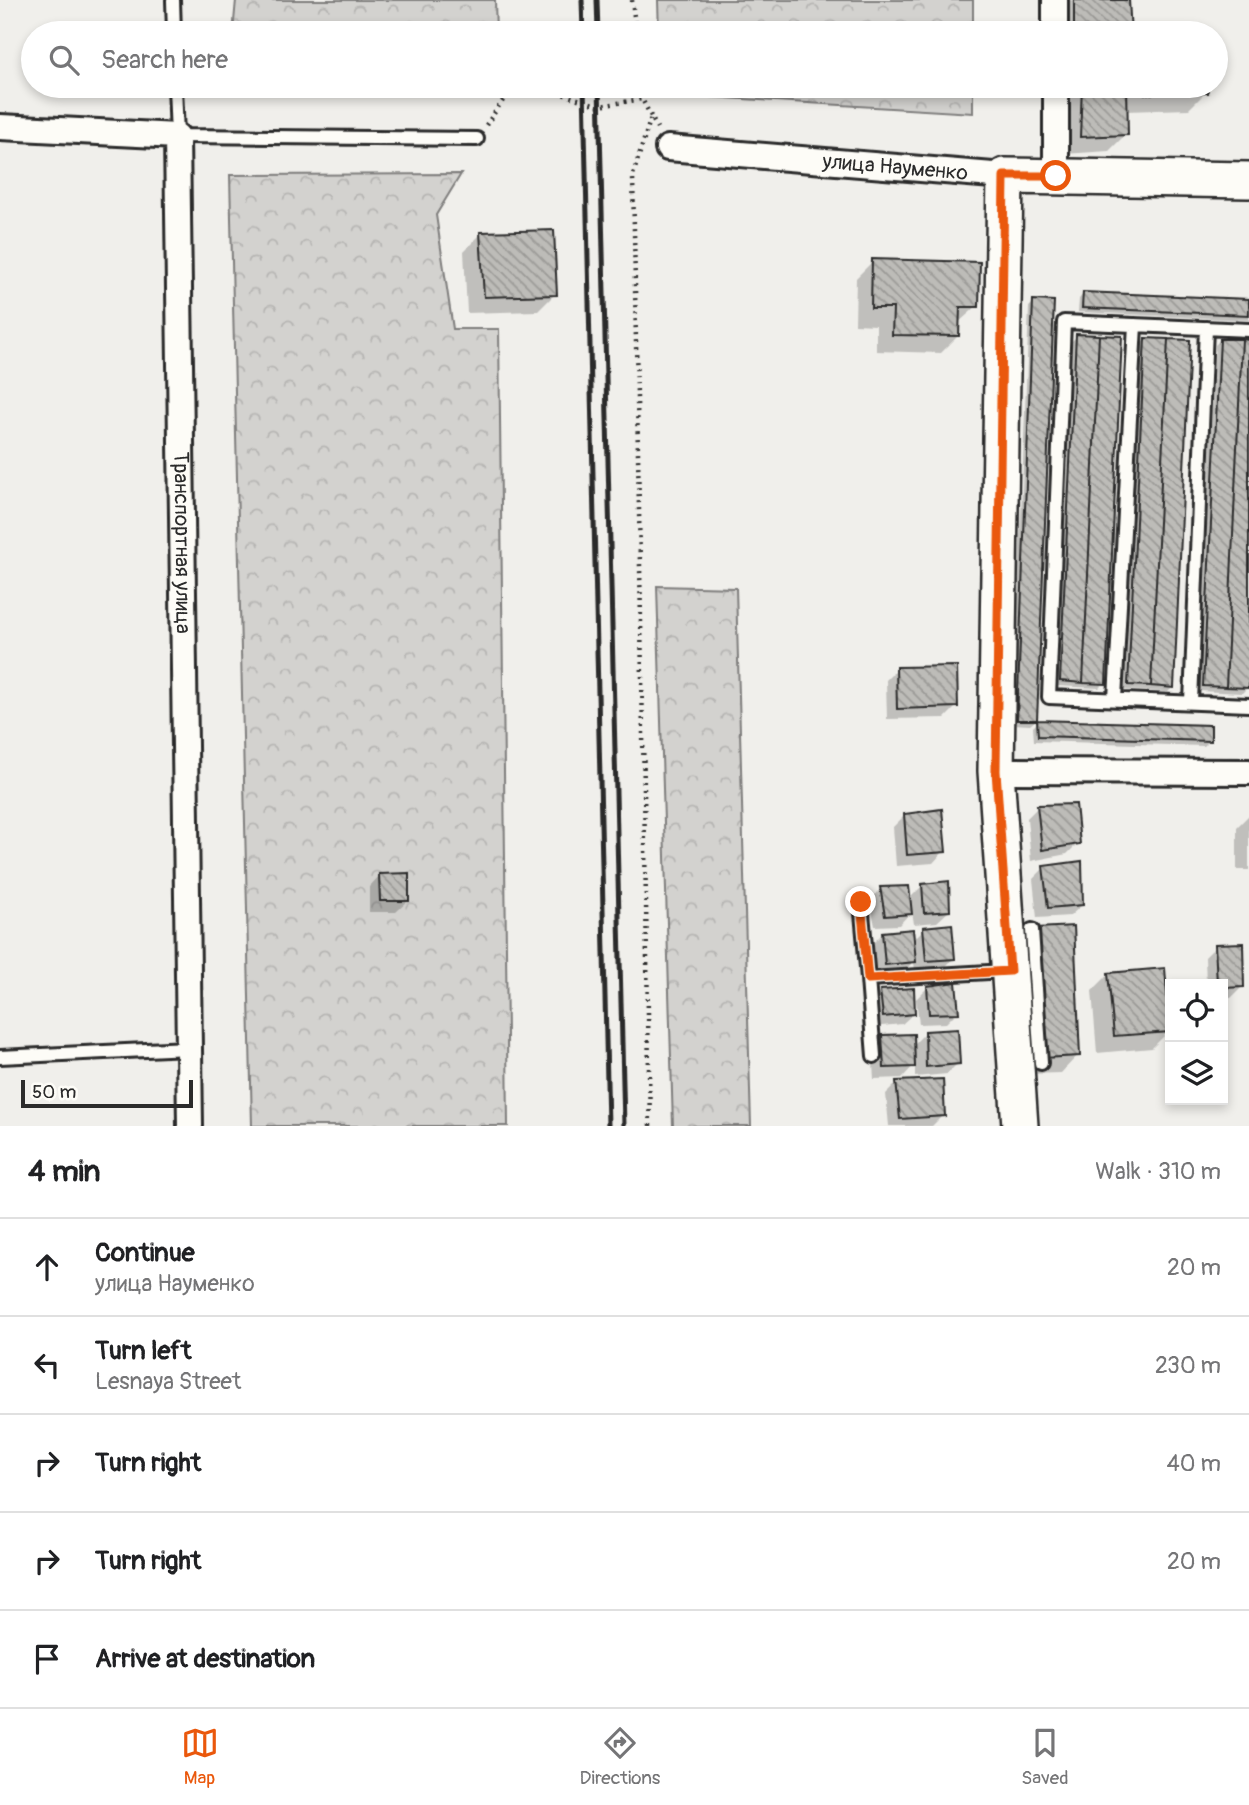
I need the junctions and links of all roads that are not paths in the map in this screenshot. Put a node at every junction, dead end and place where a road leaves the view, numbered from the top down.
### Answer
1 (173, 0) edge
2 (1055, 0) edge
3 (174, 21) edge
4 (1055, 21) edge
5 (176, 98) edge
6 (1056, 98) edge
7 (0, 127) edge
8 (177, 136) junction
9 (477, 139) road end
10 (668, 148) road end
11 (1004, 176) junction
12 (1056, 176) junction
13 (1249, 180) edge
14 (1135, 325) junction
15 (1206, 328) junction
16 (1249, 330) edge
17 (1115, 699) junction
18 (1191, 702) junction
19 (1249, 705) edge
20 (996, 771) junction
21 (1249, 772) edge
22 (861, 902) dead end
23 (868, 979) junction
24 (1026, 997) junction
25 (188, 1048) junction
26 (874, 1056) dead end
27 (0, 1058) edge
28 (190, 1126) edge
29 (1020, 1126) edge

1 - 3 lane
2 - 4 street
5 - 8 lane
6 - 12 street
7 - 8 street
8 - 9 lane
8 - 25 street, Транспортная улица
10 - 11 street, улица Науменко
11 - 12 street, улица Науменко
11 - 20 street
12 - 13 street, улица Науменко
14 - 15 lane
14 - 17 lane
14 - 17 lane
15 - 16 lane
15 - 18 lane
17 - 18 lane
18 - 19 lane
20 - 21 street
20 - 24 street
22 - 23 lane
23 - 24 lane
23 - 26 lane
24 - 29 street
25 - 27 lane
25 - 28 street, Транспортная улица

